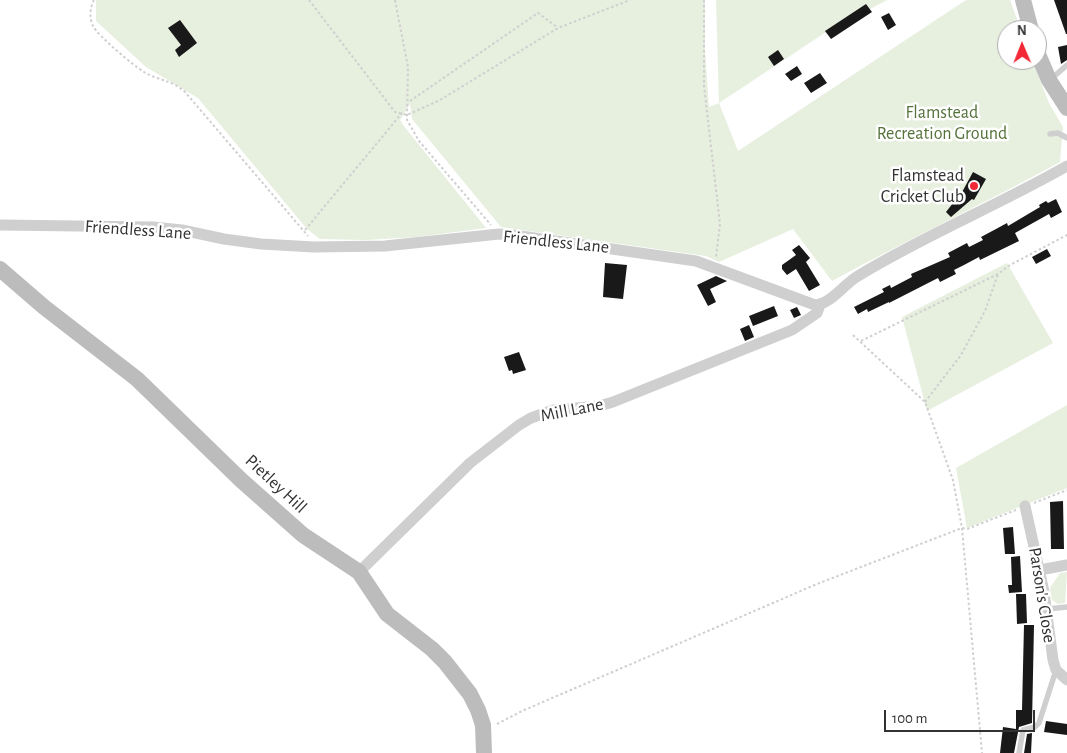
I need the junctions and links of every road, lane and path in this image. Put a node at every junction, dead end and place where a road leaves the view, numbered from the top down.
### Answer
1 (94, 0) edge
2 (309, 0) edge
3 (395, 0) edge
4 (630, 0) edge
5 (704, 0) edge
6 (1023, 0) edge
7 (1028, 20) edge
8 (558, 28) junction
9 (1067, 65) edge
10 (1045, 70) edge
11 (1049, 80) junction
12 (409, 101) junction
13 (1067, 108) edge
14 (402, 114) junction
15 (408, 115) junction
16 (1050, 134) dead end
17 (1067, 138) edge
18 (1067, 166) edge
19 (0, 225) edge
20 (304, 230) junction
21 (499, 234) junction
22 (1067, 235) edge
23 (314, 247) junction
24 (715, 267) junction
25 (0, 269) edge
26 (998, 274) junction
27 (820, 305) junction
28 (853, 335) dead end
29 (862, 341) junction
30 (925, 402) junction
31 (1025, 506) dead end
32 (962, 528) junction
33 (1067, 565) edge
34 (1040, 570) junction
35 (359, 572) junction
36 (1067, 607) edge
37 (1047, 608) junction
38 (1056, 670) junction
39 (1067, 680) edge
40 (483, 725) junction
41 (484, 753) edge
42 (982, 753) edge
43 (1019, 753) edge

1 - 20 path
2 - 14 path
3 - 12 path
4 - 8 path
5 - 24 path
6 - 7 street
8 - 12 path
8 - 15 path
9 - 11 lane
10 - 11 street
11 - 13 street
12 - 15 path
14 - 15 path
14 - 20 path
15 - 21 path
16 - 17 lane
18 - 27 street
19 - 23 street, Friendless Lane
20 - 23 path
21 - 23 street, Friendless Lane
21 - 24 street, Friendless Lane
22 - 26 path
24 - 27 street, Friendless Lane
25 - 35 street, Pietley Hill
26 - 29 path
26 - 30 path
27 - 35 street, Mill Lane
28 - 29 path
29 - 30 path
30 - 32 path
31 - 34 street, Parson's Close
32 - 40 path
32 - 42 path
33 - 34 street
34 - 37 street, Parson's Close
35 - 40 street, Pietley Hill
36 - 37 lane
37 - 38 street, Parson's Close
38 - 39 street
38 - 43 lane
40 - 41 street, Pietley Hill

